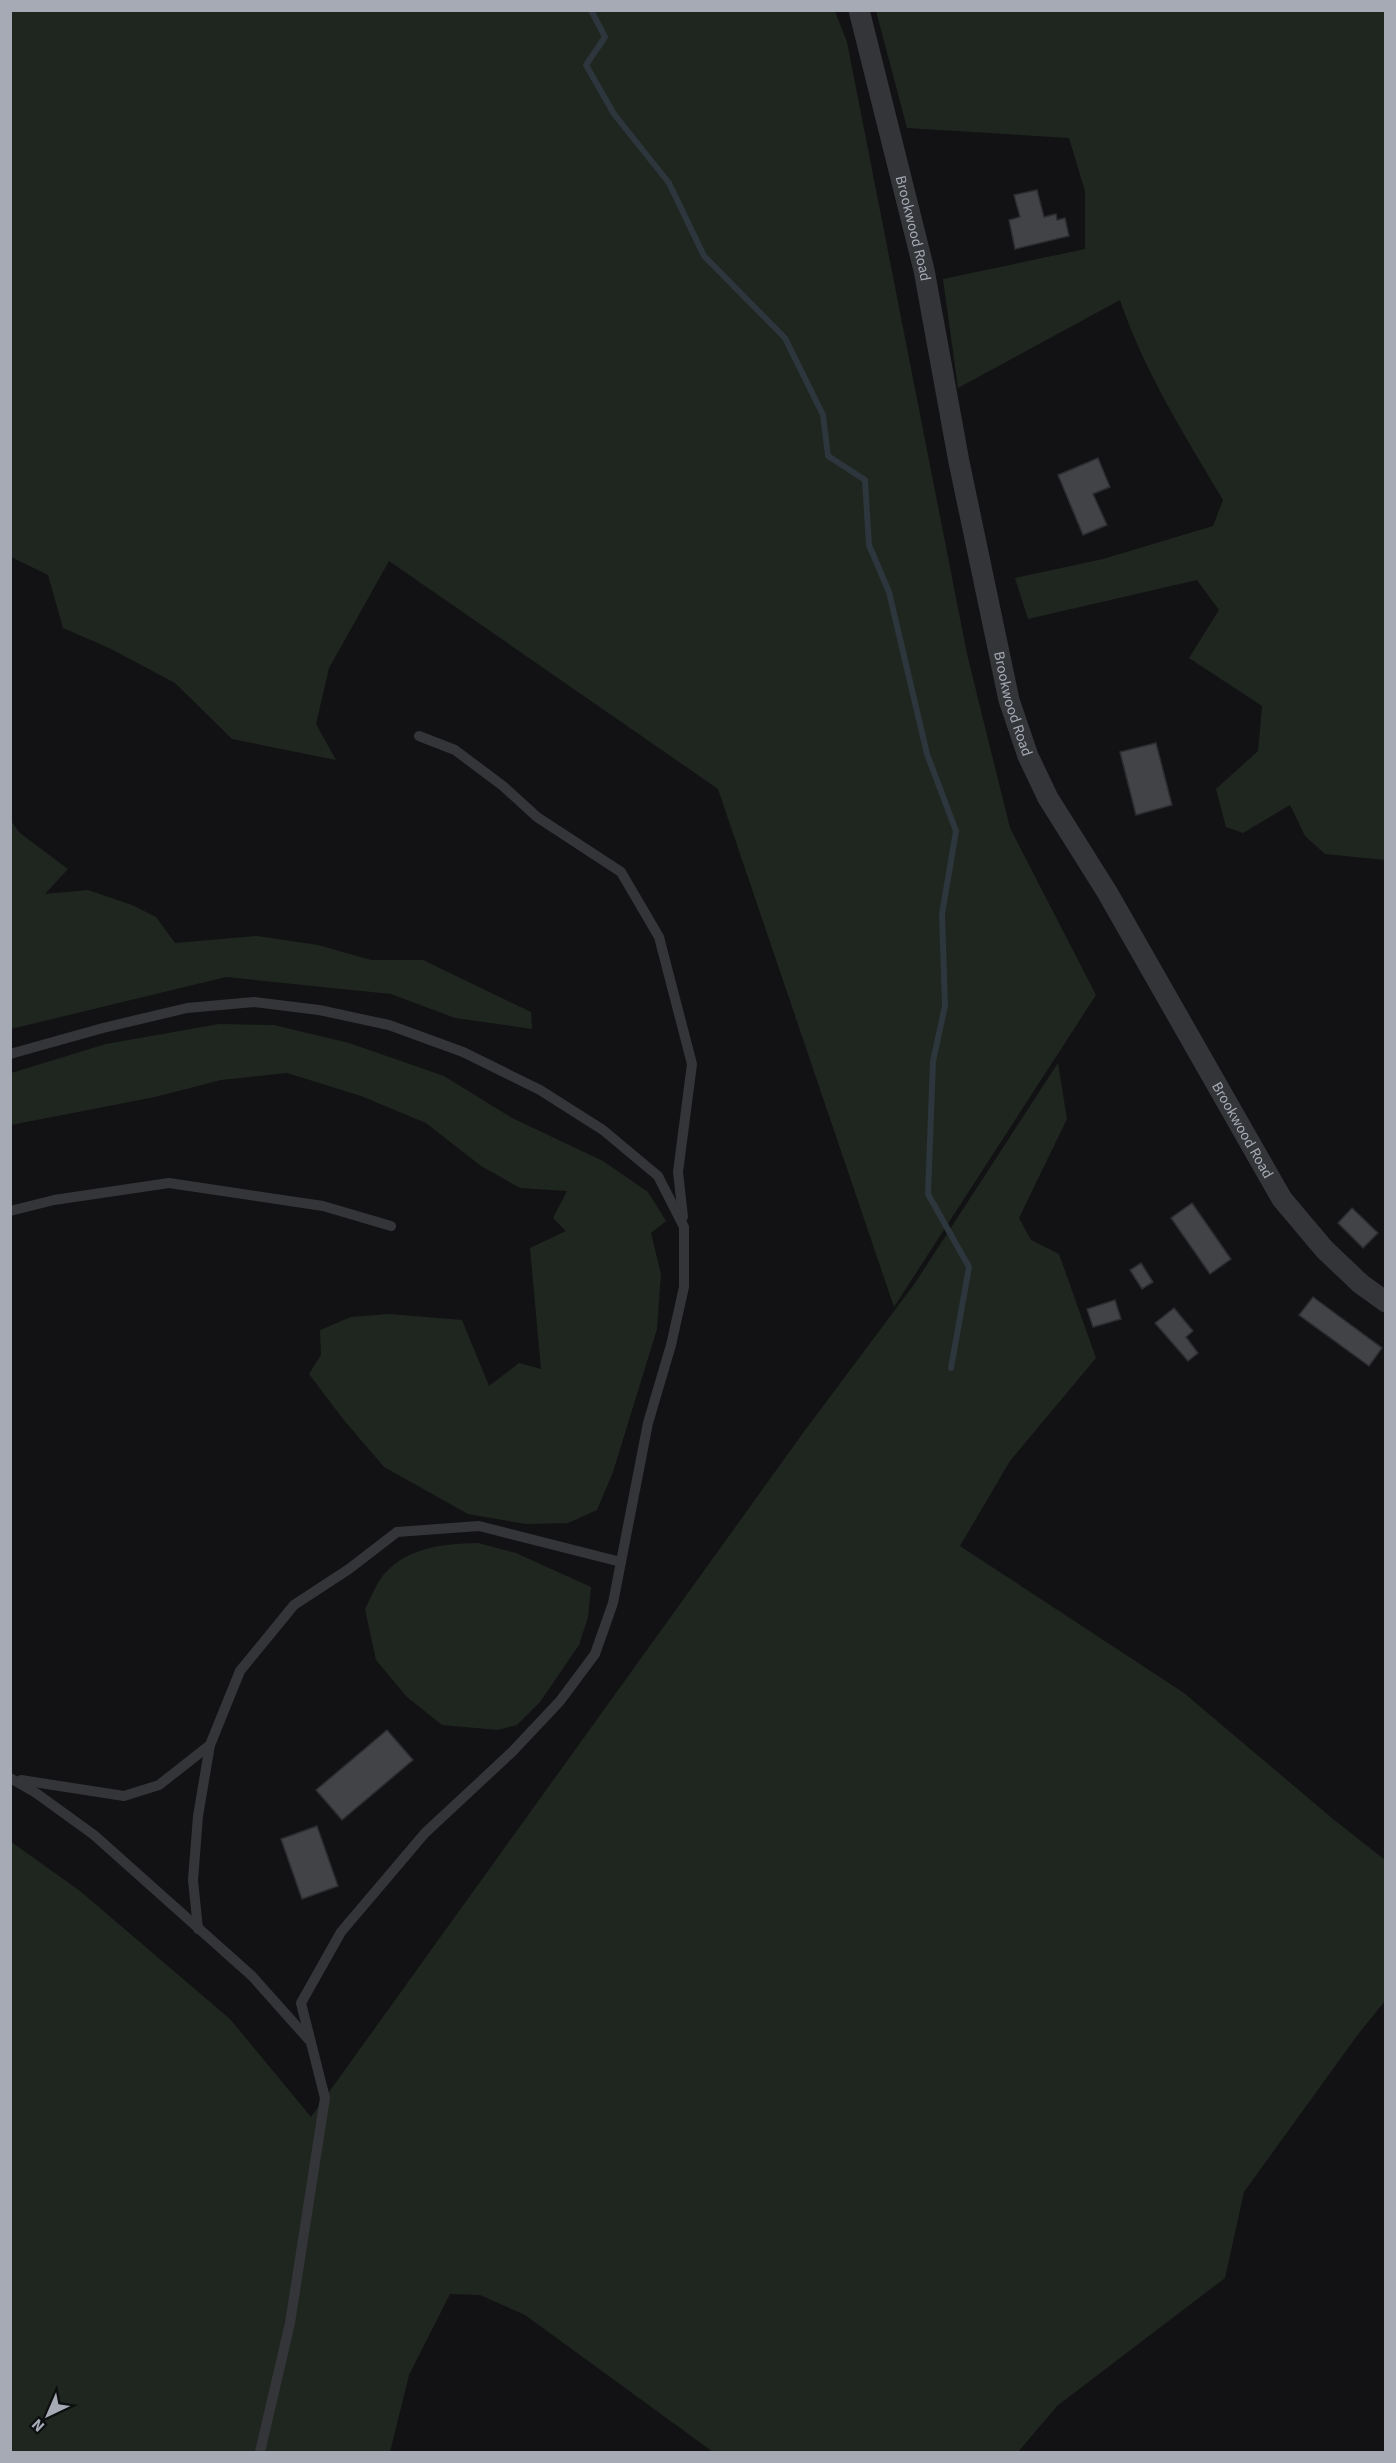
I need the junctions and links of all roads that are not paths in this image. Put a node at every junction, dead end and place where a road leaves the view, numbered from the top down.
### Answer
1 (859, 10) edge
2 (419, 736) dead end
3 (10, 1054) edge
4 (10, 1211) edge
5 (391, 1226) dead end
6 (684, 1227) junction
7 (1386, 1302) edge
8 (621, 1562) junction
9 (210, 1745) junction
10 (11, 1778) edge
11 (198, 1929) junction
12 (311, 2042) junction
13 (260, 2452) edge

1 - 7 street, Brookwood Road
2 - 6 lane
3 - 6 lane
4 - 5 lane
6 - 8 lane
8 - 9 lane
8 - 12 lane
9 - 10 lane
9 - 11 lane
10 - 11 lane
11 - 12 lane
12 - 13 lane

